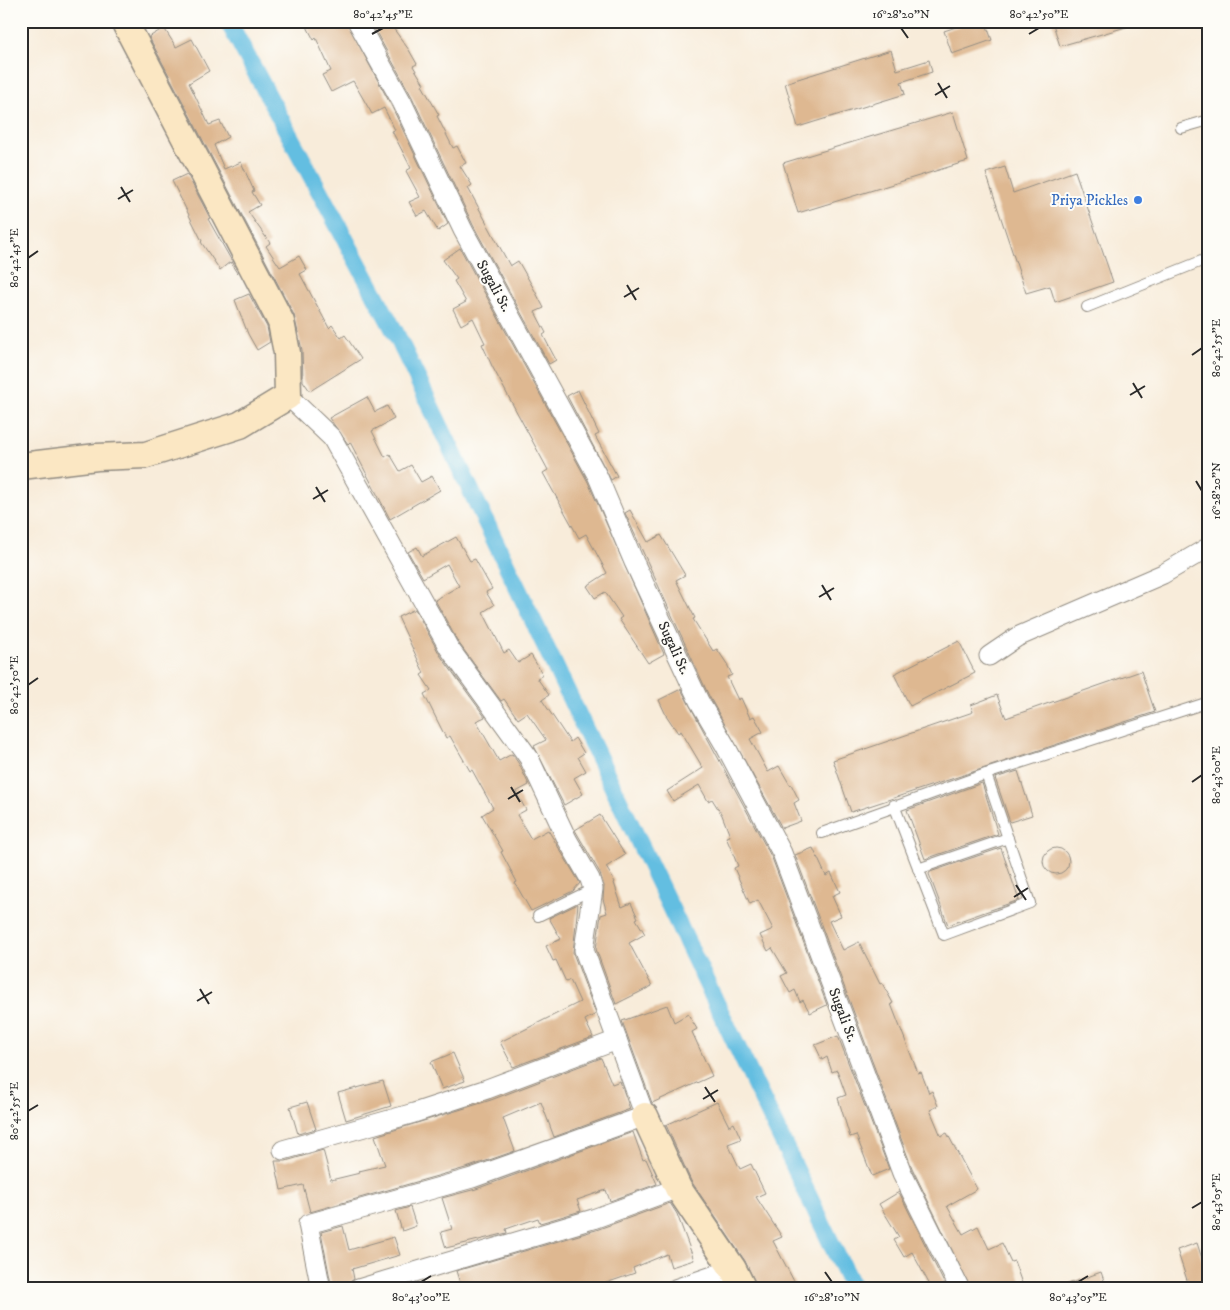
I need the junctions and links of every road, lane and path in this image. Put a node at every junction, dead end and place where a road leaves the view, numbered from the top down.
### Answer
1 (124, 21) edge
2 (357, 21) edge
3 (1209, 120) edge
4 (1181, 128) dead end
5 (1209, 258) edge
6 (1087, 307) dead end
7 (288, 396) junction
8 (21, 466) edge
9 (1209, 547) edge
10 (989, 656) dead end
11 (1209, 702) edge
12 (986, 774) junction
13 (894, 805) junction
14 (822, 833) dead end
15 (1008, 838) junction
16 (918, 869) junction
17 (593, 889) junction
18 (538, 916) dead end
19 (617, 1040) junction
20 (646, 1116) junction
21 (283, 1150) dead end
22 (678, 1188) junction
23 (738, 1279) edge
24 (322, 1289) edge
25 (358, 1289) edge
26 (675, 1289) edge
27 (960, 1289) edge

1 - 7 street
2 - 27 street, Sugali St.
3 - 4 lane
5 - 6 lane
7 - 8 street
7 - 17 street
9 - 10 street
11 - 12 lane
12 - 13 lane
12 - 15 lane
13 - 14 lane
13 - 16 lane
15 - 16 lane
15 - 16 lane
17 - 18 lane
17 - 19 street
19 - 20 street
19 - 21 street
20 - 22 street
20 - 24 street
22 - 23 street
22 - 25 street
23 - 26 street

